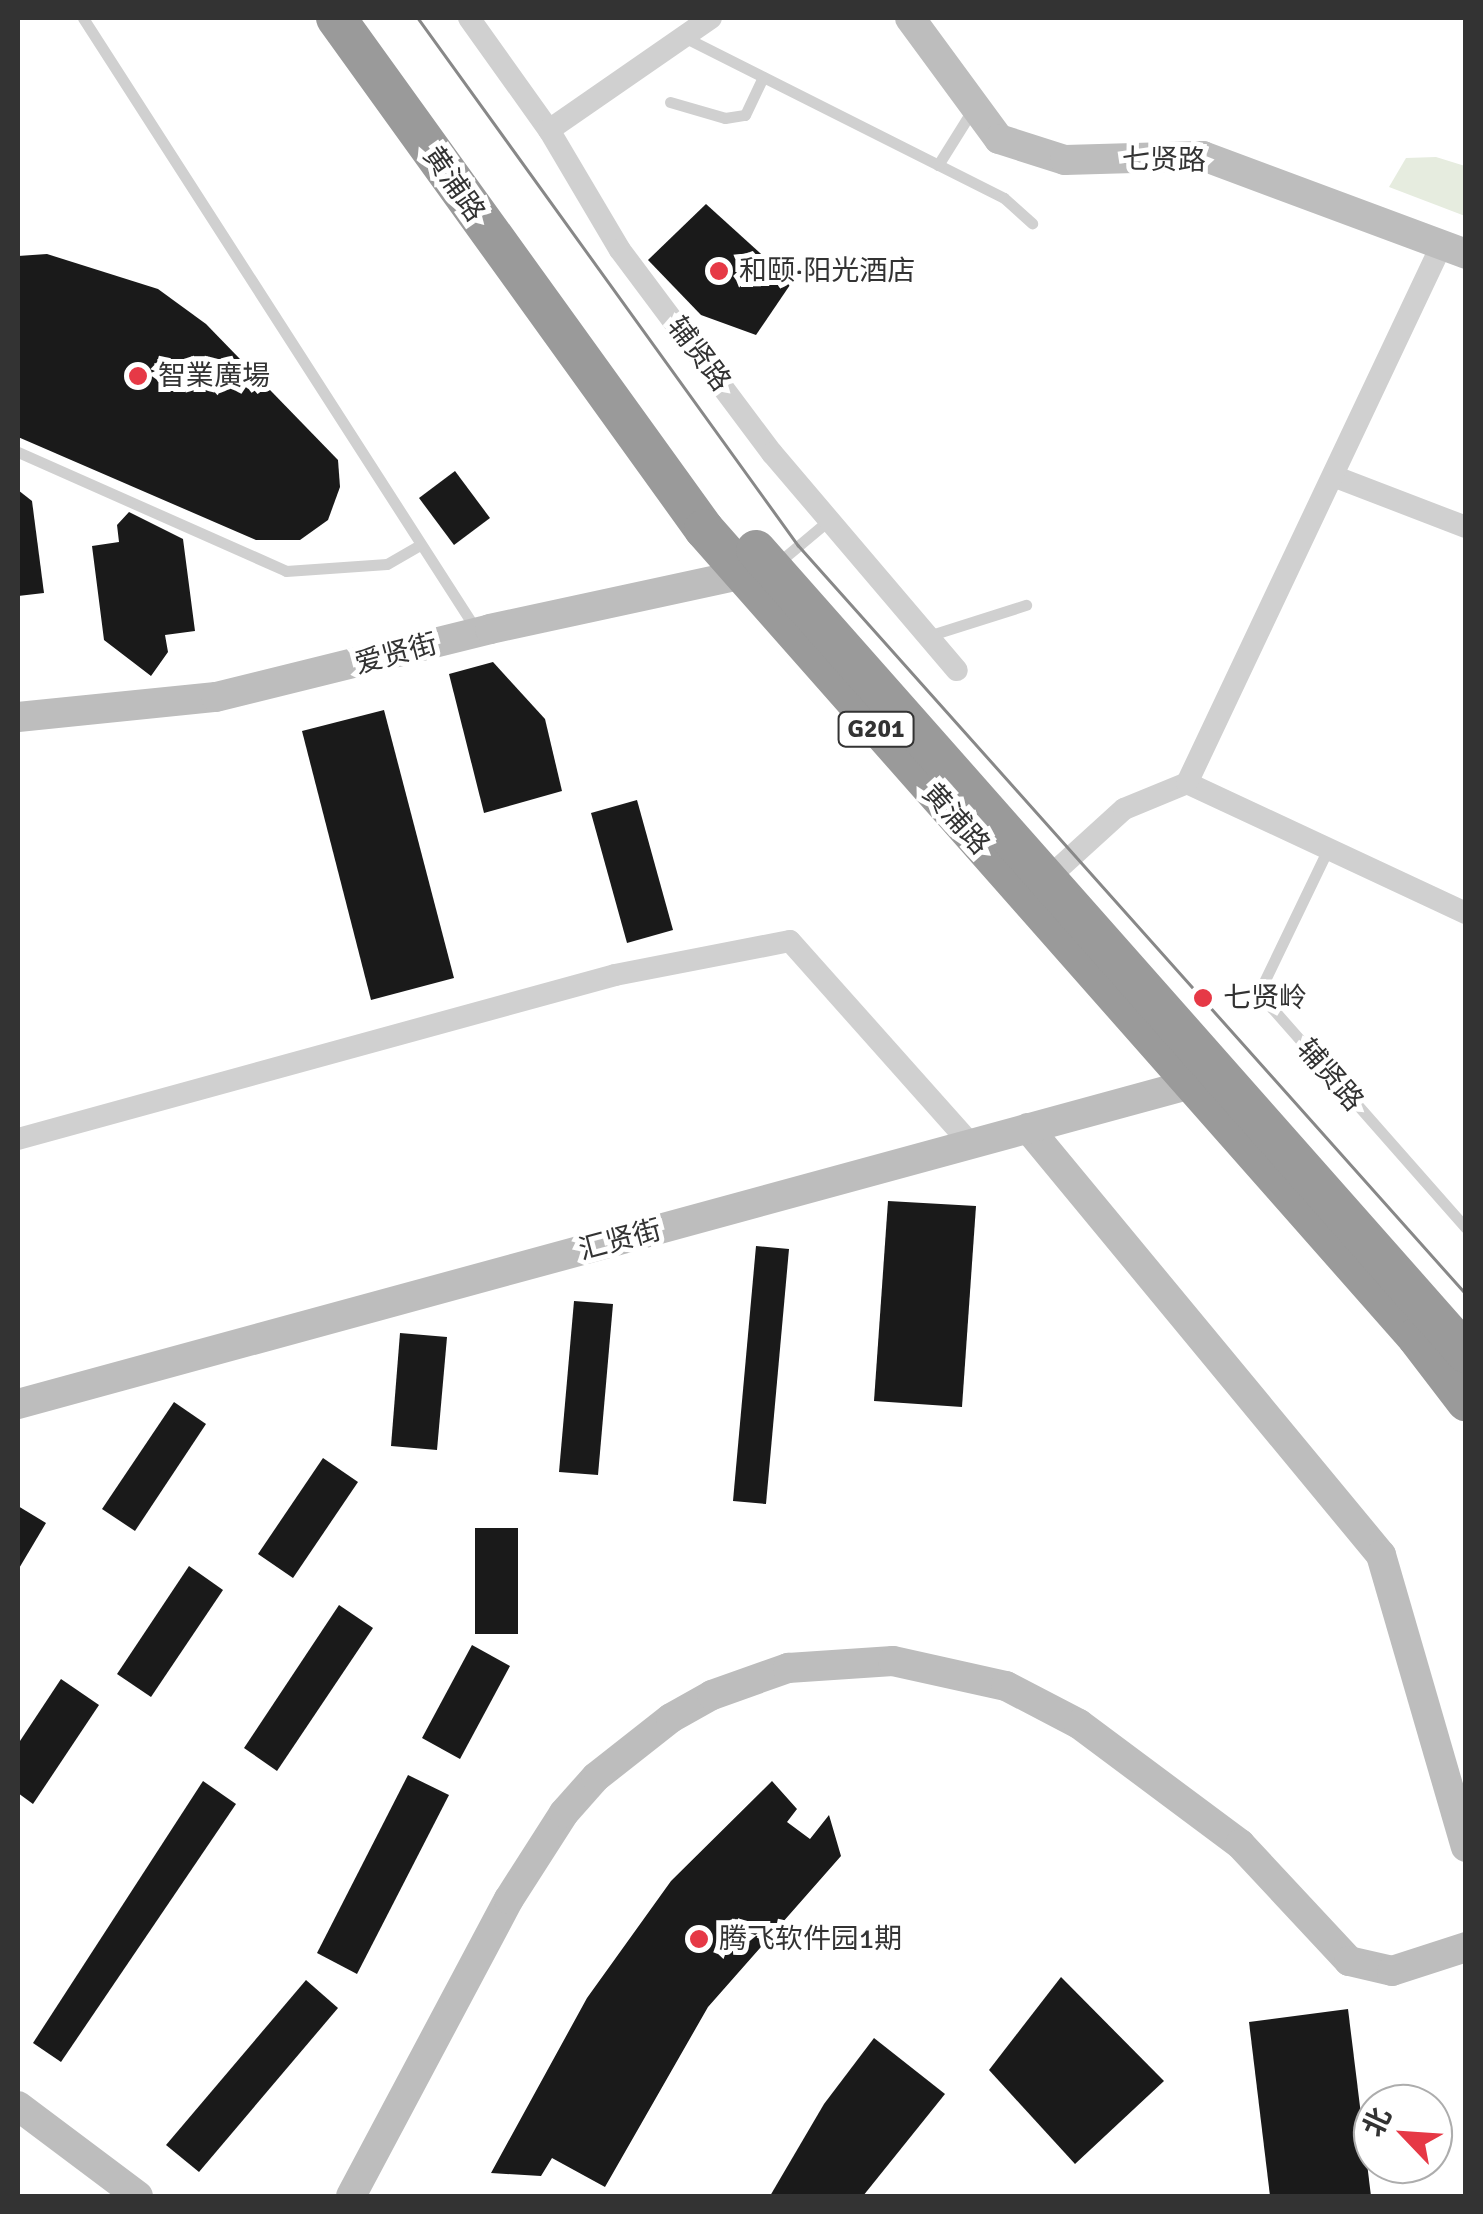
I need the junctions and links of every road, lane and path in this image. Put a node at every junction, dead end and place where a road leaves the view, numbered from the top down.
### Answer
1 (83, 18) edge
2 (336, 18) edge
3 (370, 18) edge
4 (469, 18) edge
5 (712, 18) edge
6 (910, 18) edge
7 (684, 37) junction
8 (764, 77) junction
9 (670, 102) dead end
10 (975, 106) junction
11 (549, 130) junction
12 (938, 165) junction
13 (1032, 223) dead end
14 (1454, 249) edge
15 (18, 452) edge
16 (1333, 476) junction
17 (829, 520) junction
18 (1466, 527) edge
19 (420, 544) junction
20 (757, 572) junction
21 (1026, 604) dead end
22 (477, 632) junction
23 (928, 636) junction
24 (957, 670) dead end
25 (18, 717) edge
26 (1187, 784) junction
27 (1328, 849) junction
28 (1048, 879) junction
29 (1466, 913) edge
30 (1207, 1080) junction
31 (1028, 1128) junction
32 (18, 1139) edge
33 (971, 1144) junction
34 (1466, 1228) edge
35 (1466, 1352) edge
36 (1466, 1401) edge
37 (18, 1404) edge
38 (1466, 1847) edge
39 (1466, 1947) edge
40 (18, 2106) edge
41 (138, 2196) edge
42 (351, 2196) edge

1 - 19 lane
2 - 20 highway, 黄浦路 / G201
3 - 20 highway, 黄浦路 / G201
4 - 11 street, 辅贤路
5 - 7 street
6 - 10 street, 七贤路
7 - 8 lane
7 - 11 street
8 - 9 lane
8 - 12 lane
10 - 12 lane
10 - 14 street, 七贤路
11 - 17 street, 辅贤路
12 - 13 lane
14 - 16 street
15 - 19 lane
16 - 18 street
16 - 26 street
17 - 20 lane
17 - 23 street, 辅贤路
19 - 22 lane
20 - 22 street, 爱贤街
20 - 28 highway, 黄浦路 / G201
20 - 30 highway, 黄浦路 / G201
21 - 23 lane
22 - 25 street, 爱贤街
23 - 24 street, 辅贤路
26 - 27 street
26 - 28 street
27 - 29 street
27 - 34 lane, 辅贤路
28 - 30 highway, 黄浦路 / G201
30 - 31 street, 汇贤街
30 - 35 highway, 黄浦路 / G201
30 - 36 highway, 黄浦路 / G201
31 - 33 street, 汇贤街
31 - 38 street
32 - 33 street
33 - 37 street, 汇贤街
39 - 42 street
40 - 41 street

